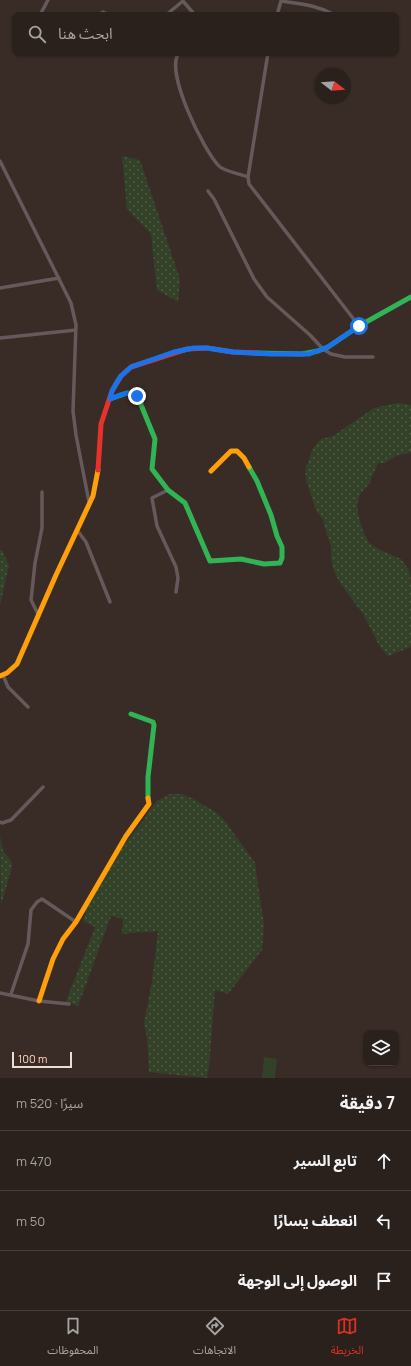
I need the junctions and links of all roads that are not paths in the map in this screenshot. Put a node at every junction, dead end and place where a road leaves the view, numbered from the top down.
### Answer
1 (48, 0) edge
2 (42, 12) edge
3 (169, 12) edge
4 (192, 12) edge
5 (278, 12) edge
6 (330, 12) edge
7 (177, 56) edge
8 (268, 56) edge
9 (0, 162) edge
10 (248, 177) junction
11 (208, 191) dead end
12 (58, 278) junction
13 (0, 288) edge
14 (411, 297) edge
15 (359, 326) junction
16 (76, 330) junction
17 (0, 338) edge
18 (323, 349) junction
19 (373, 357) dead end
20 (110, 399) junction
21 (211, 471) dead end
22 (168, 490) junction
23 (42, 492) dead end
24 (90, 503) junction
25 (76, 530) junction
26 (176, 592) dead end
27 (110, 602) dead end
28 (39, 616) junction
29 (2, 675) edge
30 (28, 707) dead end
31 (131, 714) dead end
32 (43, 787) dead end
33 (0, 822) edge
34 (76, 922) junction
35 (0, 993) edge
36 (11, 994) junction
37 (39, 1001) junction
38 (69, 1004) dead end

1 - 2 street
3 - 4 street
5 - 6 street
7 - 10 street
8 - 10 street
9 - 12 street
10 - 15 street
11 - 18 street
12 - 13 street
12 - 16 street
14 - 15 street
15 - 18 street
16 - 17 street
16 - 24 street
18 - 19 street
18 - 20 street
20 - 22 street
20 - 24 street
21 - 22 street
22 - 26 street
23 - 28 street
24 - 25 street
25 - 27 street
25 - 28 street
28 - 29 street
29 - 30 street
31 - 34 street
32 - 33 street
34 - 36 street
34 - 37 street
35 - 36 street
36 - 37 street
37 - 38 street

